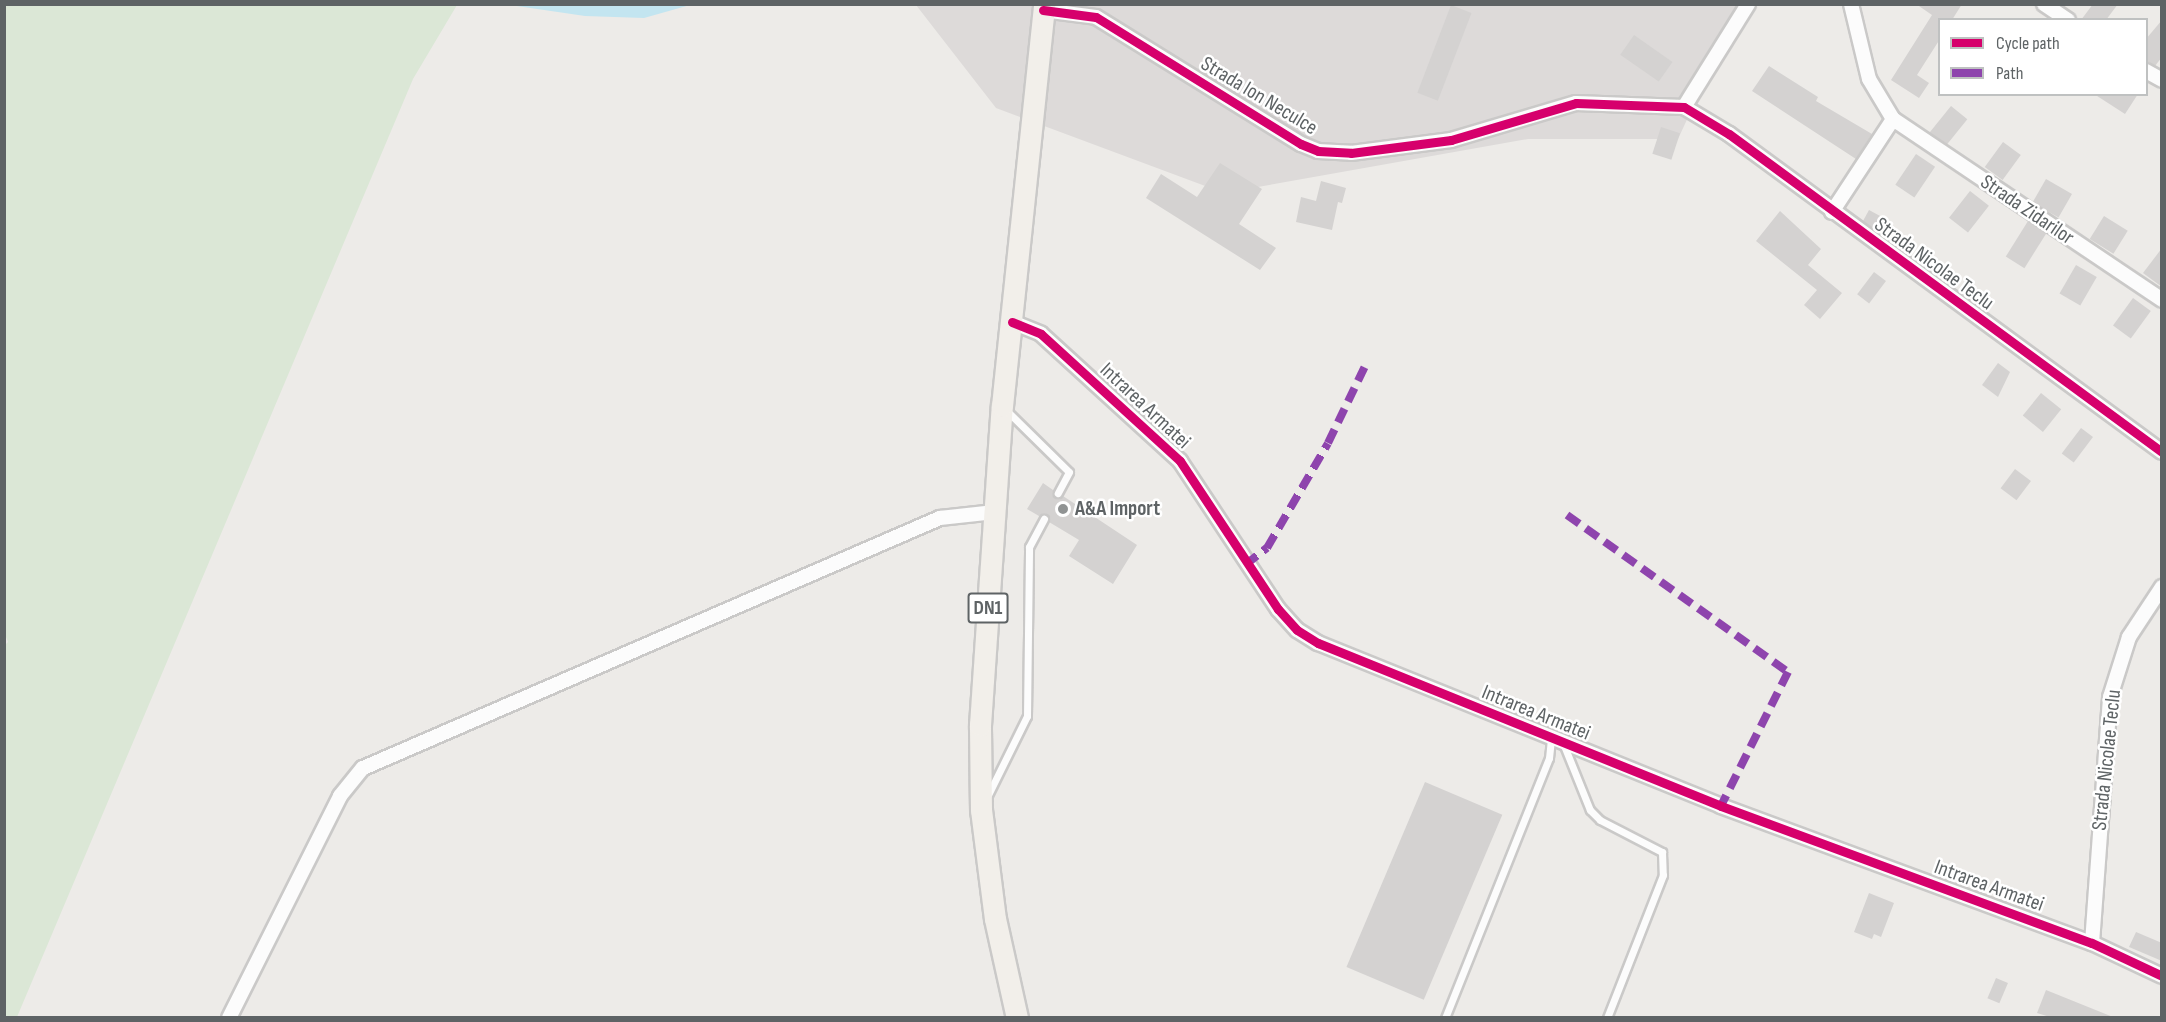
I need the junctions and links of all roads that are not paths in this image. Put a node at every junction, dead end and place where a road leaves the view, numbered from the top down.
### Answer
1 (1748, 4) edge
2 (1851, 4) edge
3 (2044, 4) edge
4 (1043, 7) edge
5 (2065, 18) edge
6 (2148, 71) edge
7 (2162, 80) edge
8 (1684, 107) junction
9 (1893, 120) junction
10 (1832, 212) junction
11 (2162, 300) edge
12 (1012, 322) junction
13 (1002, 406) junction
14 (2162, 452) edge
15 (1058, 493) dead end
16 (995, 512) junction
17 (1044, 519) dead end
18 (2162, 587) edge
19 (1557, 741) junction
20 (981, 810) junction
21 (2092, 944) junction
22 (2162, 976) edge
23 (229, 1017) edge
24 (1017, 1017) edge
25 (1445, 1017) edge
26 (1607, 1017) edge

1 - 8 street
2 - 9 street, Strada Zidarilor
3 - 5 street
4 - 8 street, Strada Ion Neculce
4 - 12 main road, DN1
6 - 7 street
8 - 10 street, Strada Nicolae Teclu
9 - 10 street
9 - 11 street, Strada Zidarilor
10 - 14 street, Strada Nicolae Teclu
12 - 13 main road, DN1
12 - 19 street, Intrarea Armatei
13 - 15 lane
13 - 16 main road, DN1
16 - 20 main road, DN1
16 - 23 street
17 - 20 lane
18 - 21 street, Strada Nicolae Teclu
19 - 21 street, Intrarea Armatei
19 - 25 lane
19 - 26 lane
20 - 24 main road, DN1
21 - 22 street, Intrarea Armatei

